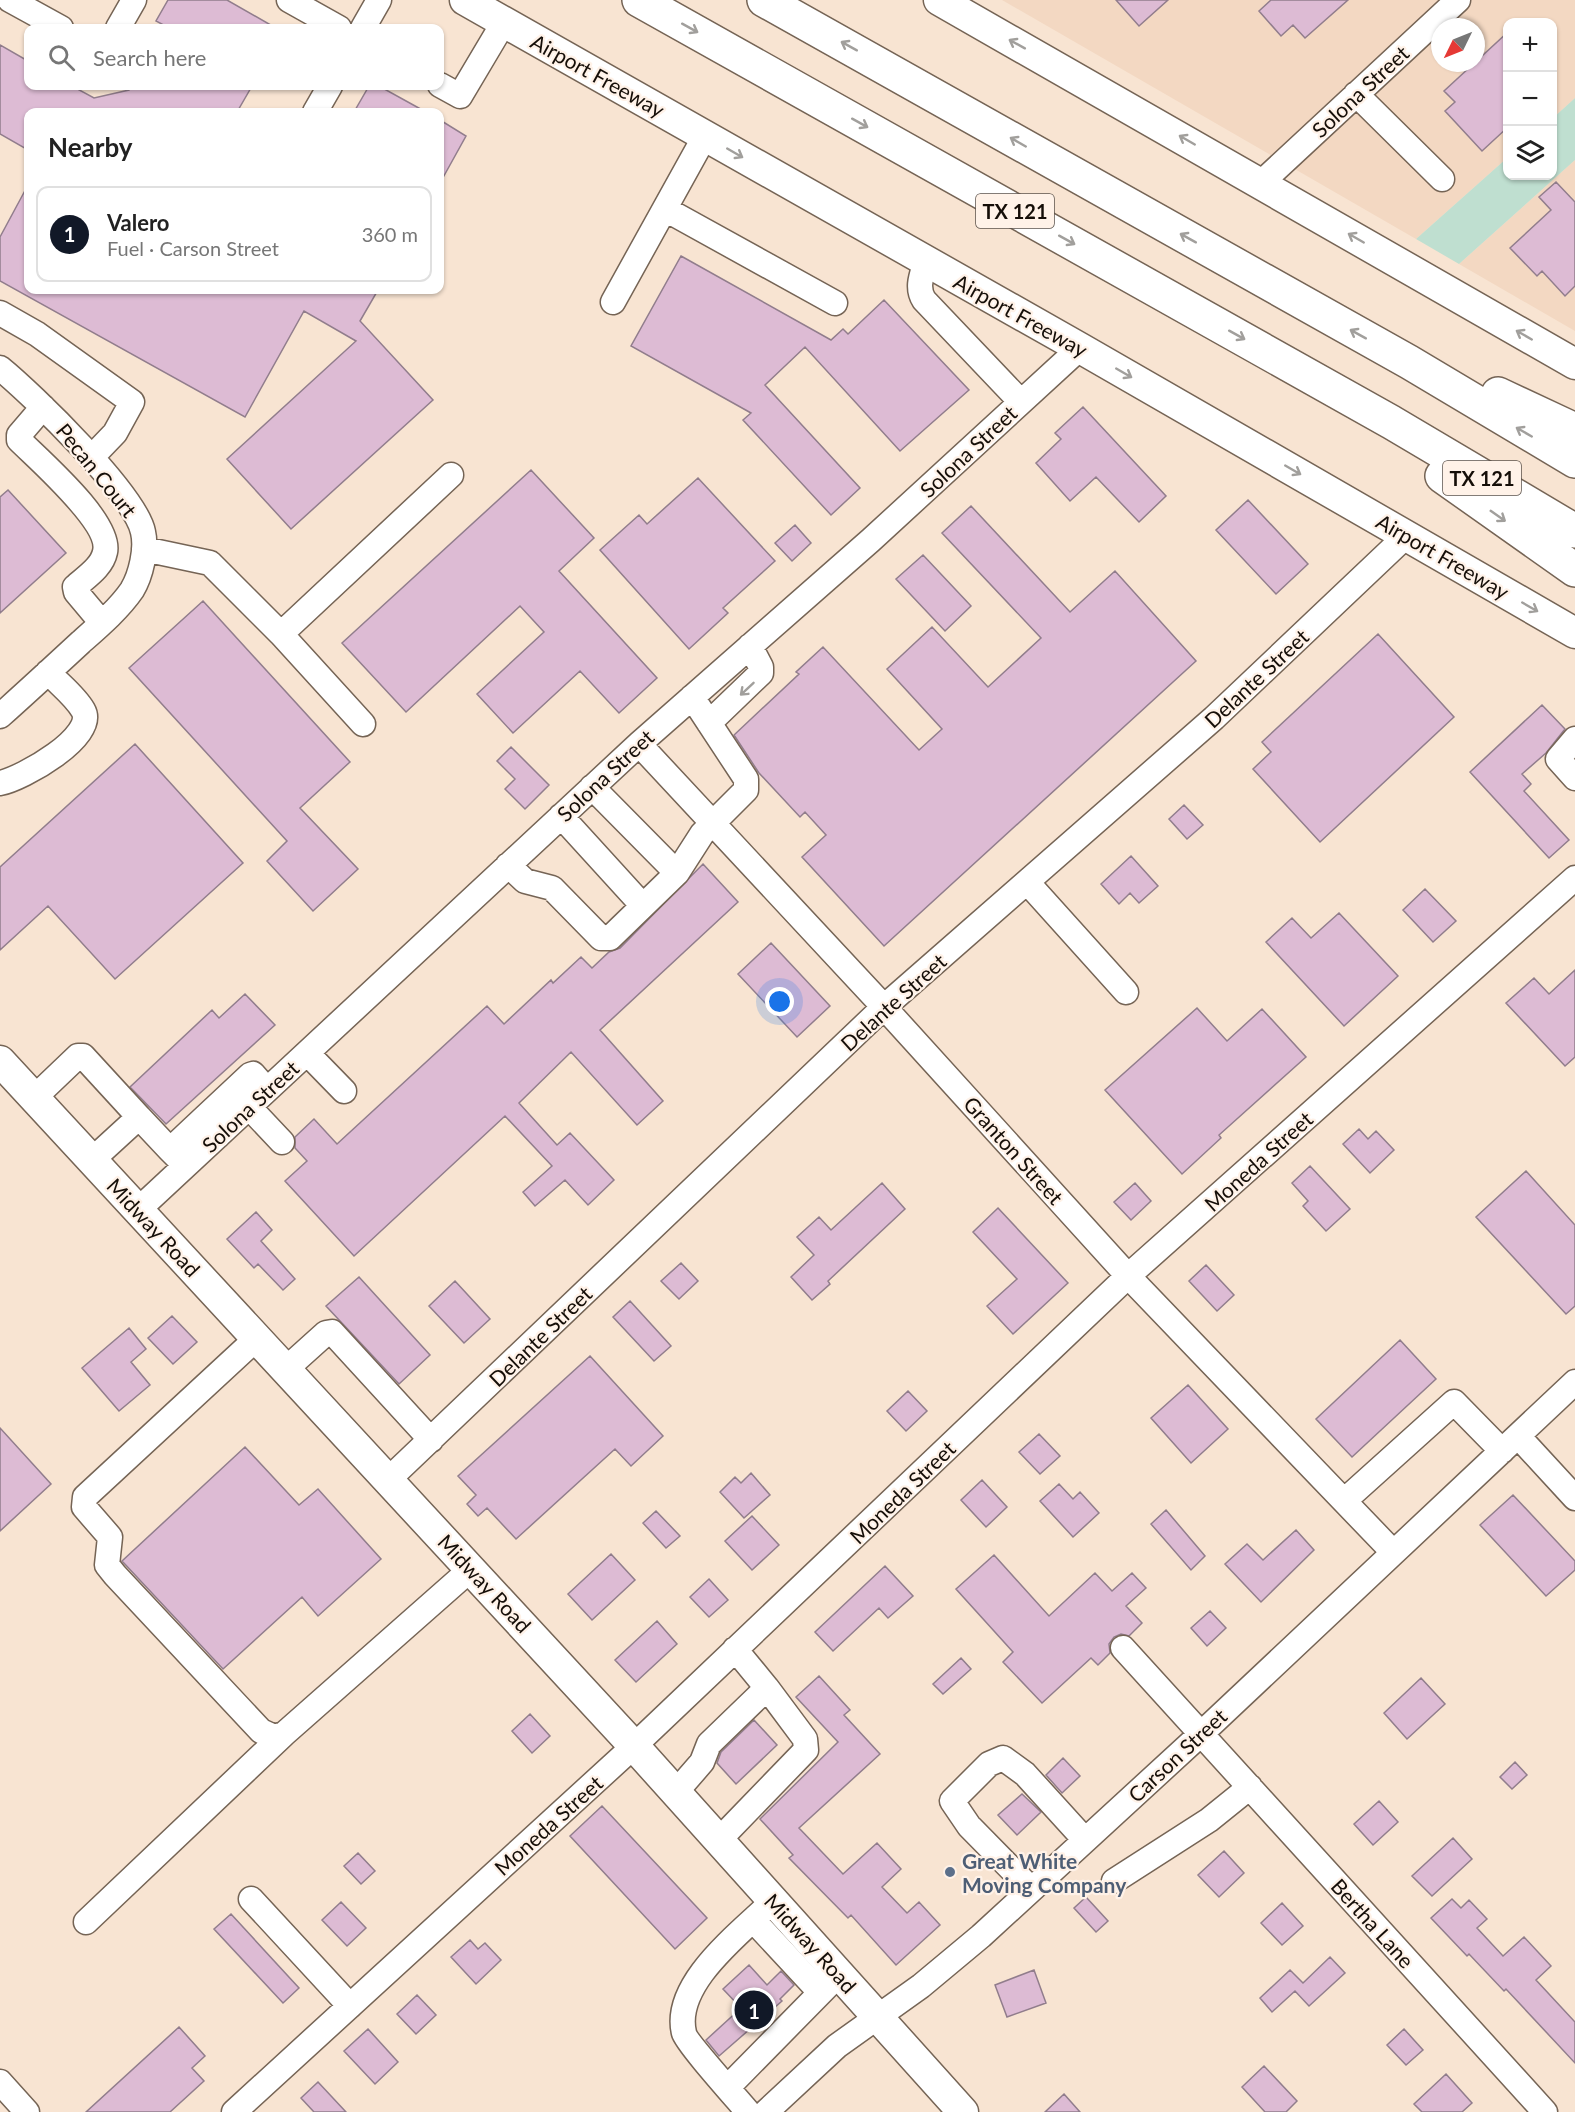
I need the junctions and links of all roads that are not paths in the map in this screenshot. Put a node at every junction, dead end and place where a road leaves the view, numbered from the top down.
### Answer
1 (10, 0) edge
2 (134, 0) edge
3 (289, 0) edge
4 (379, 0) edge
5 (465, 0) edge
6 (639, 0) edge
7 (764, 0) edge
8 (939, 0) edge
9 (1458, 0) edge
10 (504, 22) junction
11 (55, 24) edge
12 (120, 24) edge
13 (332, 24) edge
14 (365, 24) edge
15 (444, 87) edge
16 (328, 90) edge
17 (1356, 94) junction
18 (317, 108) edge
19 (705, 136) junction
20 (1442, 179) dead end
21 (1261, 183) junction
22 (665, 209) junction
23 (926, 261) junction
24 (613, 302) dead end
25 (836, 303) dead end
26 (0, 313) edge
27 (1080, 348) junction
28 (1409, 362) junction
29 (1575, 364) edge
30 (0, 368) edge
31 (1021, 402) junction
32 (43, 407) junction
33 (1392, 422) junction
34 (1575, 430) edge
35 (91, 458) junction
36 (1575, 461) edge
37 (451, 475) dead end
38 (1575, 531) edge
39 (1407, 535) junction
40 (144, 549) junction
41 (1575, 570) edge
42 (102, 623) junction
43 (1575, 633) edge
44 (281, 634) junction
45 (750, 646) junction
46 (48, 672) junction
47 (692, 697) junction
48 (0, 716) edge
49 (709, 723) junction
50 (363, 724) dead end
51 (1575, 739) edge
52 (639, 744) junction
53 (1575, 778) edge
54 (0, 783) edge
55 (592, 787) junction
56 (561, 816) junction
57 (714, 824) junction
58 (508, 865) junction
59 (677, 873) junction
60 (1575, 878) edge
61 (1028, 882) junction
62 (643, 906) junction
63 (1126, 992) dead end
64 (884, 1007) junction
65 (307, 1053) junction
66 (0, 1061) edge
67 (267, 1090) junction
68 (344, 1091) dead end
69 (34, 1098) junction
70 (249, 1107) junction
71 (139, 1117) junction
72 (211, 1127) junction
73 (282, 1142) dead end
74 (178, 1158) junction
75 (92, 1160) junction
76 (138, 1210) junction
77 (1128, 1276) junction
78 (257, 1338) junction
79 (286, 1369) junction
80 (1575, 1382) edge
81 (431, 1440) junction
82 (1510, 1443) junction
83 (389, 1479) junction
84 (1575, 1498) edge
85 (1344, 1501) junction
86 (1393, 1552) junction
87 (471, 1569) junction
88 (1123, 1648) dead end
89 (735, 1650) junction
90 (767, 1688) junction
91 (1202, 1733) junction
92 (284, 1734) junction
93 (634, 1746) junction
94 (1250, 1787) junction
95 (676, 1792) junction
96 (719, 1840) junction
97 (1085, 1840) junction
98 (1114, 1881) dead end
99 (1031, 1889) junction
100 (251, 1899) dead end
101 (764, 1911) junction
102 (86, 1922) dead end
103 (830, 1983) junction
104 (350, 2006) junction
105 (877, 2017) junction
106 (0, 2082) edge
107 (728, 2087) junction
108 (27, 2112) edge
109 (234, 2112) edge
110 (748, 2112) edge
111 (766, 2112) edge
112 (963, 2112) edge
113 (1545, 2112) edge

1 - 11 street
2 - 12 street
3 - 13 street
4 - 14 street
5 - 10 main road, Airport Freeway
6 -> 33 highway, TX 121
28 -> 7 highway, TX 121
21 -> 8 main road
9 - 17 street, Solona Street
10 - 15 street
10 - 19 main road, Airport Freeway
16 - 18 street
17 - 20 street
17 - 21 street, Solona Street
19 - 22 street
19 -> 23 main road, Airport Freeway
29 -> 21 main road
22 - 24 street
22 - 25 street
23 - 27 main road, Airport Freeway
23 - 31 street
26 - 35 street
27 - 31 street, Solona Street
27 -> 39 main road, Airport Freeway
28 - 34 highway
36 -> 28 highway, TX 121
30 - 32 street, Pecan Court
31 - 45 street, Solona Street
32 - 35 street, Pecan Court
32 - 42 street
33 - 38 highway, TX 121
33 -> 41 highway
35 - 40 street, Pecan Court
37 - 44 street
39 -> 43 main road, Airport Freeway
39 - 61 street, Delante Street
40 - 42 street, Pecan Court
40 - 44 street
42 - 46 street, Pecan Court
44 - 50 street
45 - 47 street, Solona Street
45 -> 49 street
46 - 48 street, Pecan Court
46 - 54 street
47 - 49 street
47 - 52 street, Solona Street
49 - 57 street
51 - 53 street
52 - 55 street, Solona Street
52 - 57 street, Granton Street
55 - 56 street, Solona Street
55 - 59 street
56 - 58 street, Solona Street
56 - 62 street
57 - 59 street
57 - 64 street, Granton Street
58 - 62 street
58 - 65 street, Solona Street
59 - 62 street
60 - 77 street, Moneda Street
61 - 63 street
61 - 64 street, Delante Street
64 - 77 street, Granton Street
64 - 81 street, Delante Street
65 - 67 street, Solona Street
65 - 68 street
66 - 69 main road, Midway Road
67 - 70 street, Solona Street
67 - 72 street
69 - 71 street
69 - 75 main road, Midway Road
70 - 72 street, Solona Street
70 - 73 street
71 - 74 street
71 - 75 street
72 - 74 street, Solona Street
74 - 76 street, Solona Street
75 - 76 main road, Midway Road
76 - 78 main road, Midway Road
77 - 85 street, Granton Street
77 - 89 street, Moneda Street
78 - 79 main road, Midway Road
78 - 92 street
79 - 81 street
79 - 83 main road, Midway Road
80 - 82 street, Carson Street
81 - 83 street, Delante Street
82 - 84 street
82 - 85 street
82 - 86 street, Carson Street
83 - 87 main road, Midway Road
85 - 86 street, Granton Street
86 - 91 street, Carson Street
87 - 92 street
87 - 93 main road, Midway Road
88 - 91 street, Bertha Lane
89 - 90 street
89 - 93 street, Moneda Street
90 - 95 street
90 - 96 street
91 - 94 street, Bertha Lane
91 - 97 street, Carson Street
92 - 102 street
93 - 95 main road, Midway Road
93 - 104 street, Moneda Street
94 - 98 street
94 - 113 street, Bertha Lane
95 - 96 main road, Midway Road
96 - 101 main road, Midway Road
97 - 99 street, Carson Street
97 - 99 street
99 - 105 street, Carson Street
100 - 104 street
101 - 103 main road, Midway Road
101 - 107 street
103 - 105 main road, Midway Road
103 - 107 street
104 - 109 street, Moneda Street
105 - 111 street, Carson Street
105 - 112 main road, Midway Road
106 - 108 street
107 - 110 street

